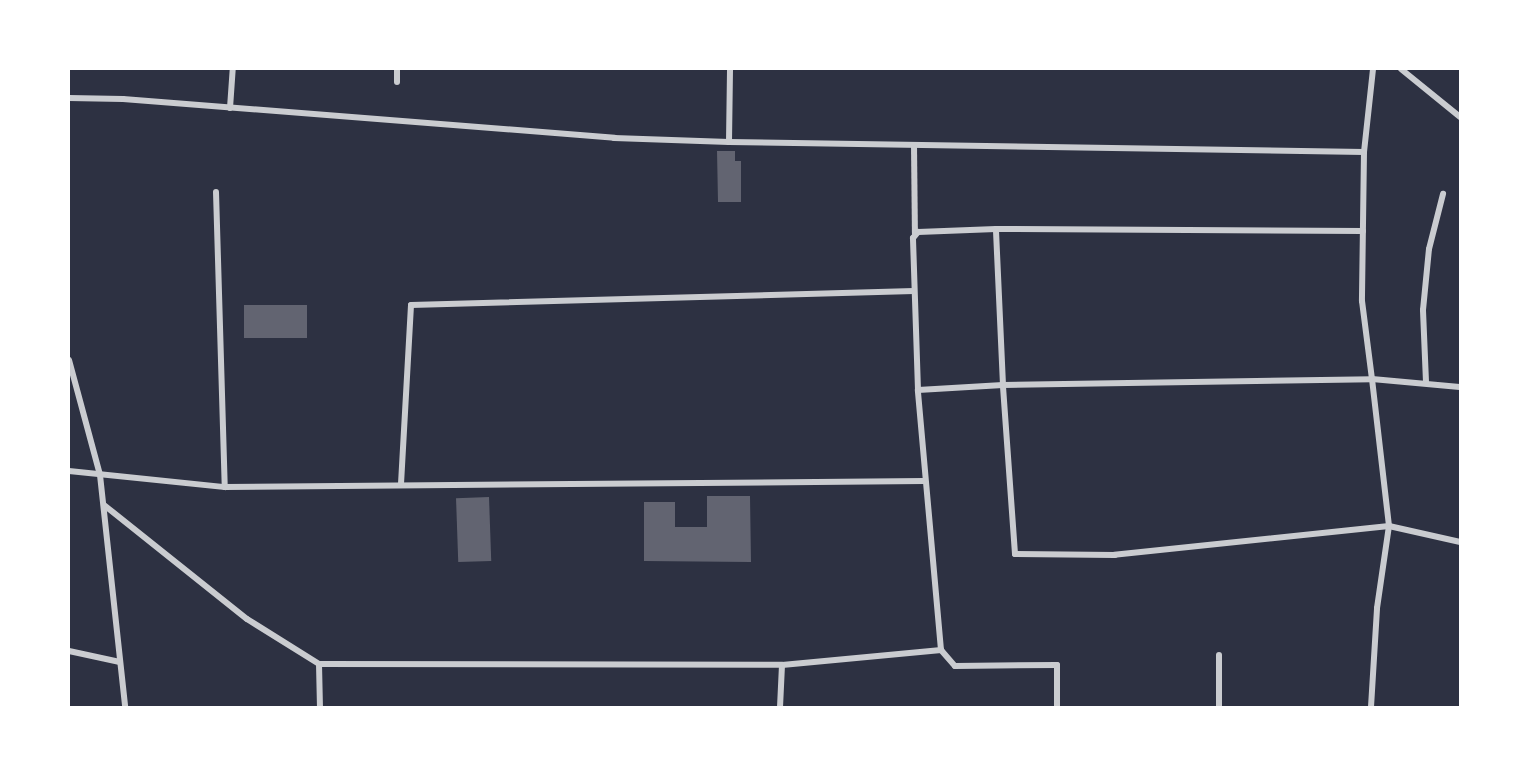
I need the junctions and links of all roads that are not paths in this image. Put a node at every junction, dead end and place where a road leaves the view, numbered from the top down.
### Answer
1 (233, 69) edge
2 (397, 69) edge
3 (730, 69) edge
4 (1373, 69) edge
5 (1401, 69) edge
6 (397, 82) dead end
7 (69, 98) edge
8 (230, 108) junction
9 (1460, 117) edge
10 (729, 142) junction
11 (914, 145) junction
12 (1364, 152) junction
13 (216, 192) dead end
14 (1443, 194) dead end
15 (996, 229) junction
16 (1363, 231) junction
17 (915, 234) junction
18 (914, 291) junction
19 (69, 360) edge
20 (1372, 379) junction
21 (1426, 382) junction
22 (1003, 385) junction
23 (1460, 387) edge
24 (918, 390) junction
25 (69, 471) edge
26 (100, 476) junction
27 (924, 481) junction
28 (401, 484) junction
29 (225, 487) junction
30 (104, 505) junction
31 (1389, 526) junction
32 (1460, 542) edge
33 (941, 650) junction
34 (69, 651) edge
35 (1219, 655) dead end
36 (120, 662) junction
37 (319, 664) junction
38 (782, 665) junction
39 (125, 707) edge
40 (320, 707) edge
41 (780, 707) edge
42 (1057, 707) edge
43 (1219, 707) edge
44 (1371, 707) edge

1 - 8 street
2 - 6 street
3 - 10 street
4 - 12 street
5 - 9 street
7 - 8 street
8 - 10 street
10 - 11 street
11 - 12 street
11 - 17 street
12 - 16 street
13 - 29 street
14 - 21 street
15 - 16 street
15 - 17 street
15 - 22 street
16 - 20 street
17 - 18 street
18 - 24 street
18 - 28 street
19 - 26 street
20 - 21 street
20 - 22 street
20 - 31 street
21 - 23 street
22 - 24 street
22 - 31 street
24 - 27 street
25 - 26 street
26 - 29 street
26 - 30 street
27 - 28 street
27 - 33 street
28 - 29 street
30 - 36 street
30 - 37 street
31 - 32 street
31 - 44 street
33 - 38 street
33 - 42 street
34 - 36 street
35 - 43 street
36 - 39 street
37 - 38 street
37 - 40 street
38 - 41 street

